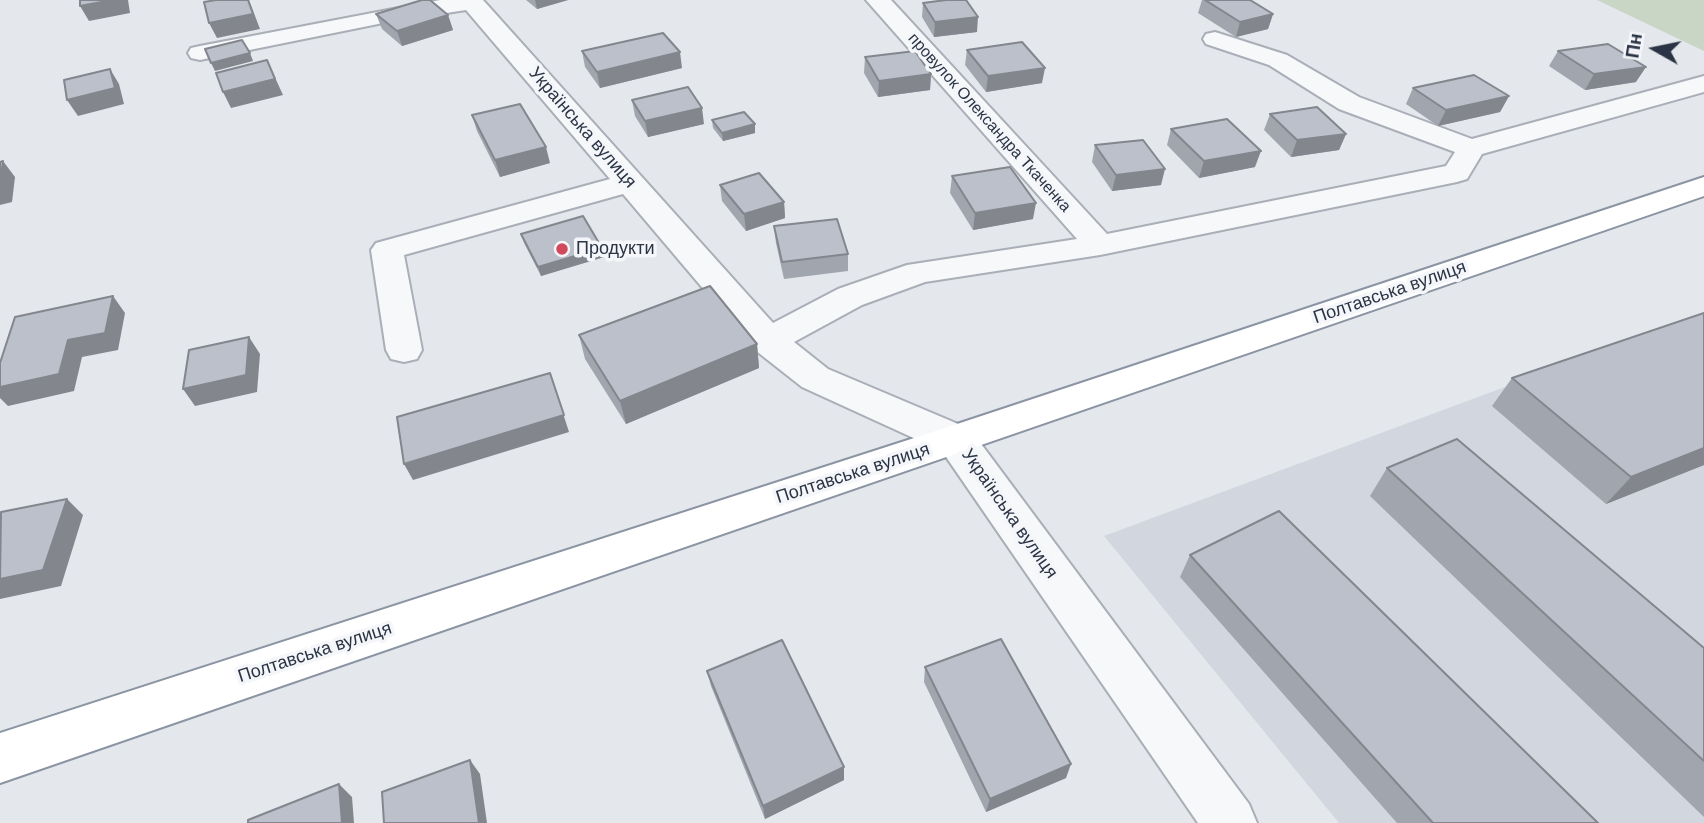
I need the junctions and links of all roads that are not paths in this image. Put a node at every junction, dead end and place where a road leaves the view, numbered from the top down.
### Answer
1 (878, 0) edge
2 (471, 1) edge
3 (1215, 39) dead end
4 (200, 53) dead end
5 (1704, 84) edge
6 (1471, 148) junction
7 (630, 183) junction
8 (1704, 186) edge
9 (1100, 245) junction
10 (768, 341) junction
11 (404, 350) dead end
12 (956, 440) junction
13 (0, 758) edge
14 (1230, 823) edge

1 - 9 street, провулок Олександра Ткаченка
2 - 4 street
2 - 7 street, Українська вулиця
3 - 6 street
5 - 6 street
6 - 9 street
7 - 10 street, Українська вулиця
7 - 11 street
8 - 12 highway, Полтавська вулиця
9 - 10 street
10 - 12 street, Українська вулиця
12 - 13 highway, Полтавська вулиця
12 - 14 street, Українська вулиця

